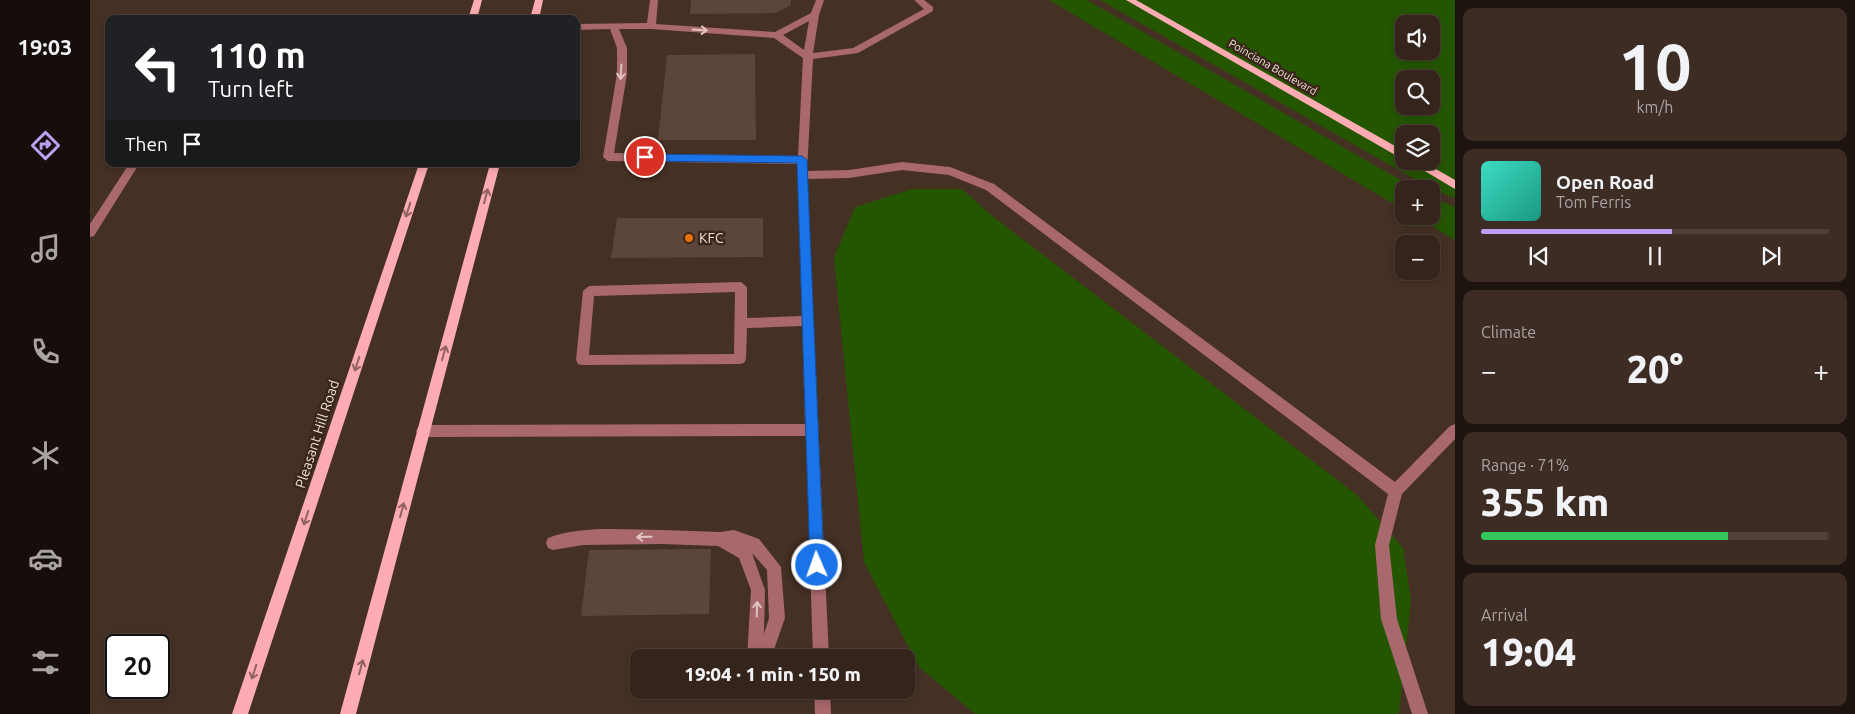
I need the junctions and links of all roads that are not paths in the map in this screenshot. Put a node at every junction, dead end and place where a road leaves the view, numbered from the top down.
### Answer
1 (478, 0) edge
2 (539, 0) edge
3 (654, 0) edge
4 (820, 0) edge
5 (918, 0) edge
6 (1130, 0) edge
7 (473, 15) edge
8 (535, 15) edge
9 (815, 15) junction
10 (613, 25) junction
11 (651, 26) junction
12 (580, 27) edge
13 (776, 35) junction
14 (808, 57) junction
15 (1395, 151) edge
16 (802, 160) junction
17 (132, 167) edge
18 (423, 167) edge
19 (494, 167) edge
20 (1429, 170) edge
21 (802, 176) junction
22 (1455, 185) edge
23 (90, 232) edge
24 (808, 321) junction
25 (741, 323) junction
26 (812, 430) junction
27 (1455, 430) edge
28 (423, 431) junction
29 (1396, 490) junction
30 (720, 539) junction
31 (553, 543) dead end
32 (755, 649) edge
33 (766, 649) edge
34 (821, 649) edge
35 (822, 699) edge
36 (240, 714) edge
37 (348, 714) edge
38 (823, 714) edge
39 (1420, 714) edge

1 - 7 main road
2 - 8 main road
3 - 11 street
4 - 9 street
5 - 14 street
6 - 15 main road, Poinciana Boulevard
9 - 13 street
9 - 14 street
10 - 11 street
10 - 12 street
10 -> 16 street
11 -> 13 street
13 - 14 street
14 - 16 street
16 - 21 street
17 - 23 street
18 -> 36 main road, Pleasant Hill Road
28 -> 19 main road
20 - 22 main road
21 - 24 street
21 - 29 street
24 - 25 street
24 - 26 street
25 - 25 street
26 - 28 street
26 - 34 street
27 - 29 street
37 -> 28 main road
29 - 39 street
30 -> 31 street
32 -> 30 street
30 - 33 street
35 - 38 street

